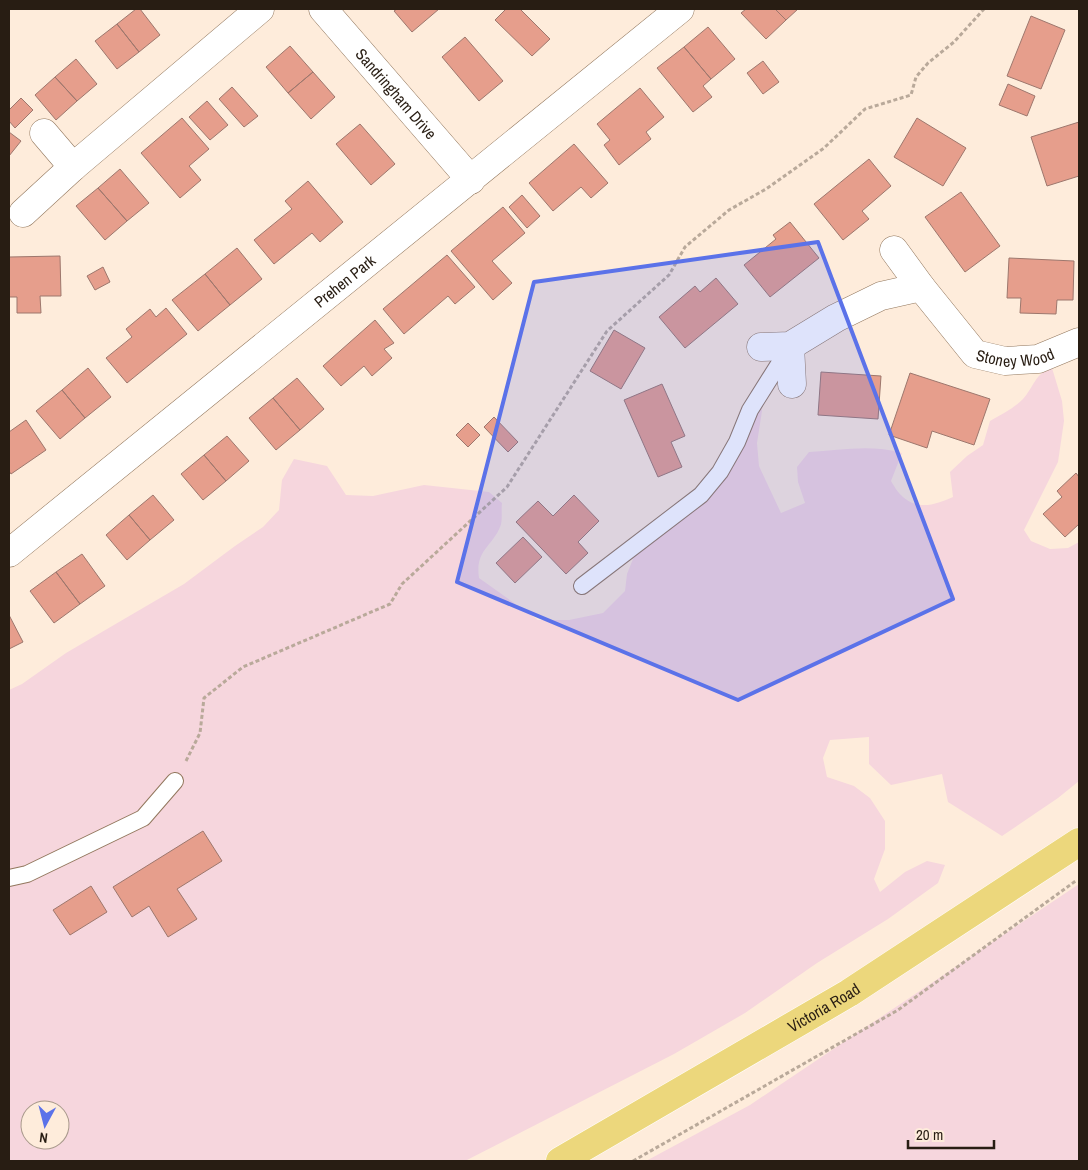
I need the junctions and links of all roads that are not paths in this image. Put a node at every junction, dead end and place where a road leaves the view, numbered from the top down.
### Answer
1 (260, 9) edge
2 (323, 9) edge
3 (680, 9) edge
4 (44, 133) dead end
5 (72, 166) junction
6 (471, 180) junction
7 (23, 213) dead end
8 (894, 250) dead end
9 (921, 287) junction
10 (1079, 342) edge
11 (790, 346) junction
12 (761, 347) dead end
13 (792, 384) dead end
14 (9, 553) edge
15 (582, 586) dead end
16 (175, 781) road end
17 (1079, 842) edge
18 (9, 878) edge
19 (560, 1161) edge

1 - 5 street
2 - 6 street, Sandringham Drive
3 - 6 street, Prehen Park
4 - 5 street
5 - 7 street
6 - 14 street, Prehen Park
8 - 9 street, Stoney Wood
9 - 10 street, Stoney Wood
9 - 11 street
11 - 12 street
11 - 13 street
11 - 15 lane
16 - 18 lane
17 - 19 highway, Victoria Road

